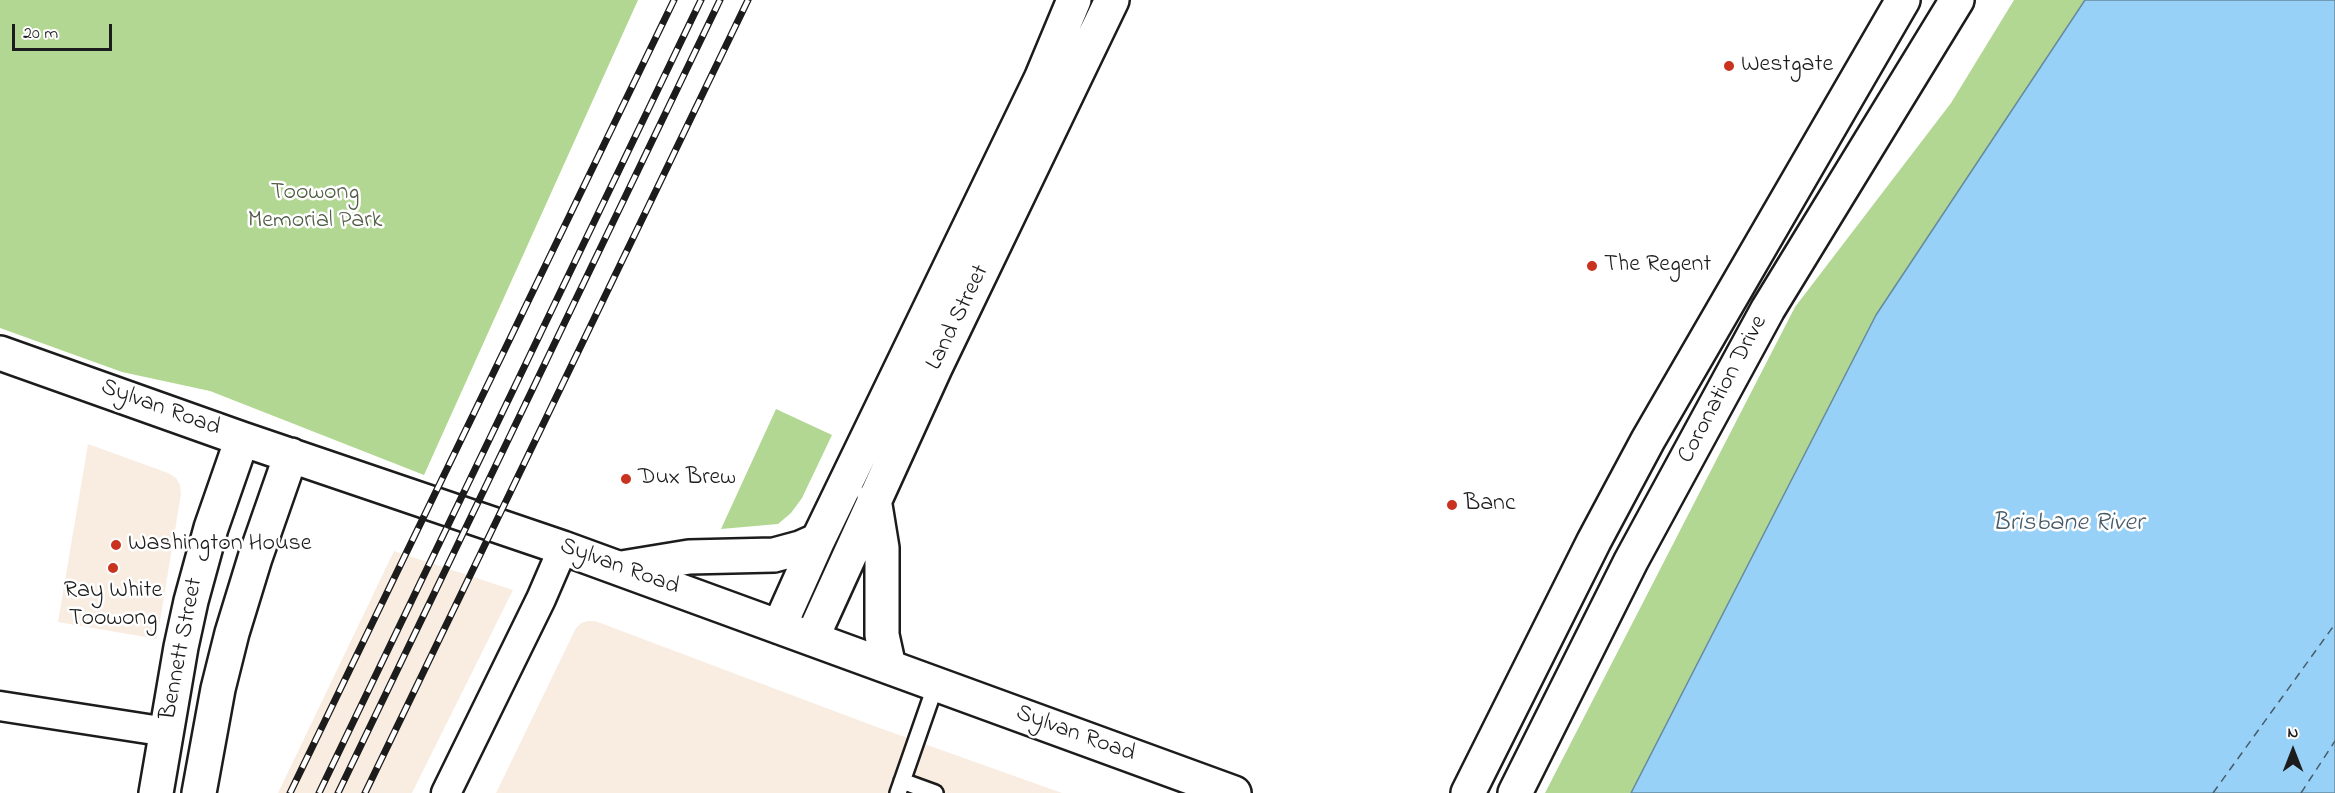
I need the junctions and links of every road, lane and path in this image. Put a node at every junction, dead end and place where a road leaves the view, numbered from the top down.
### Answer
1 (1074, 0) edge
2 (1112, 0) edge
3 (1957, 0) edge
4 (1896, 1) edge
5 (0, 352) edge
6 (242, 439) junction
7 (291, 455) junction
8 (874, 499) junction
9 (818, 540) junction
10 (563, 548) junction
11 (620, 568) junction
12 (778, 627) junction
13 (812, 638) junction
14 (890, 667) junction
15 (936, 684) junction
16 (0, 706) edge
17 (167, 732) junction
18 (209, 738) junction
19 (1179, 784) edge
20 (900, 787) edge
21 (156, 793) edge
22 (199, 793) edge
23 (446, 793) edge
24 (935, 793) edge
25 (1234, 793) edge
26 (1468, 793) edge
27 (1515, 793) edge

1 - 9 main road, Land Street
2 - 8 main road, Land Street
3 - 27 main road, Coronation Drive
4 - 26 main road, Coronation Drive
5 - 6 main road, Sylvan Road
6 - 7 main road, Sylvan Road
6 - 17 main road, Bennett Street
7 - 10 main road, Sylvan Road
7 - 18 main road, Bennett Street
8 - 13 main road, Land Street
8 - 14 main road
9 - 11 main road
9 - 12 main road, Land Street
10 - 11 main road, Sylvan Road
10 - 23 street
11 - 12 main road, Sylvan Road
12 - 13 main road, Sylvan Road
13 - 14 main road, Sylvan Road
14 - 15 main road, Sylvan Road
15 - 19 main road, Sylvan Road
15 - 20 lane
16 - 17 street
17 - 18 main road
17 - 21 main road, Bennett Street
18 - 22 main road, Bennett Street
19 - 25 main road, Sylvan Road
20 - 24 lane

